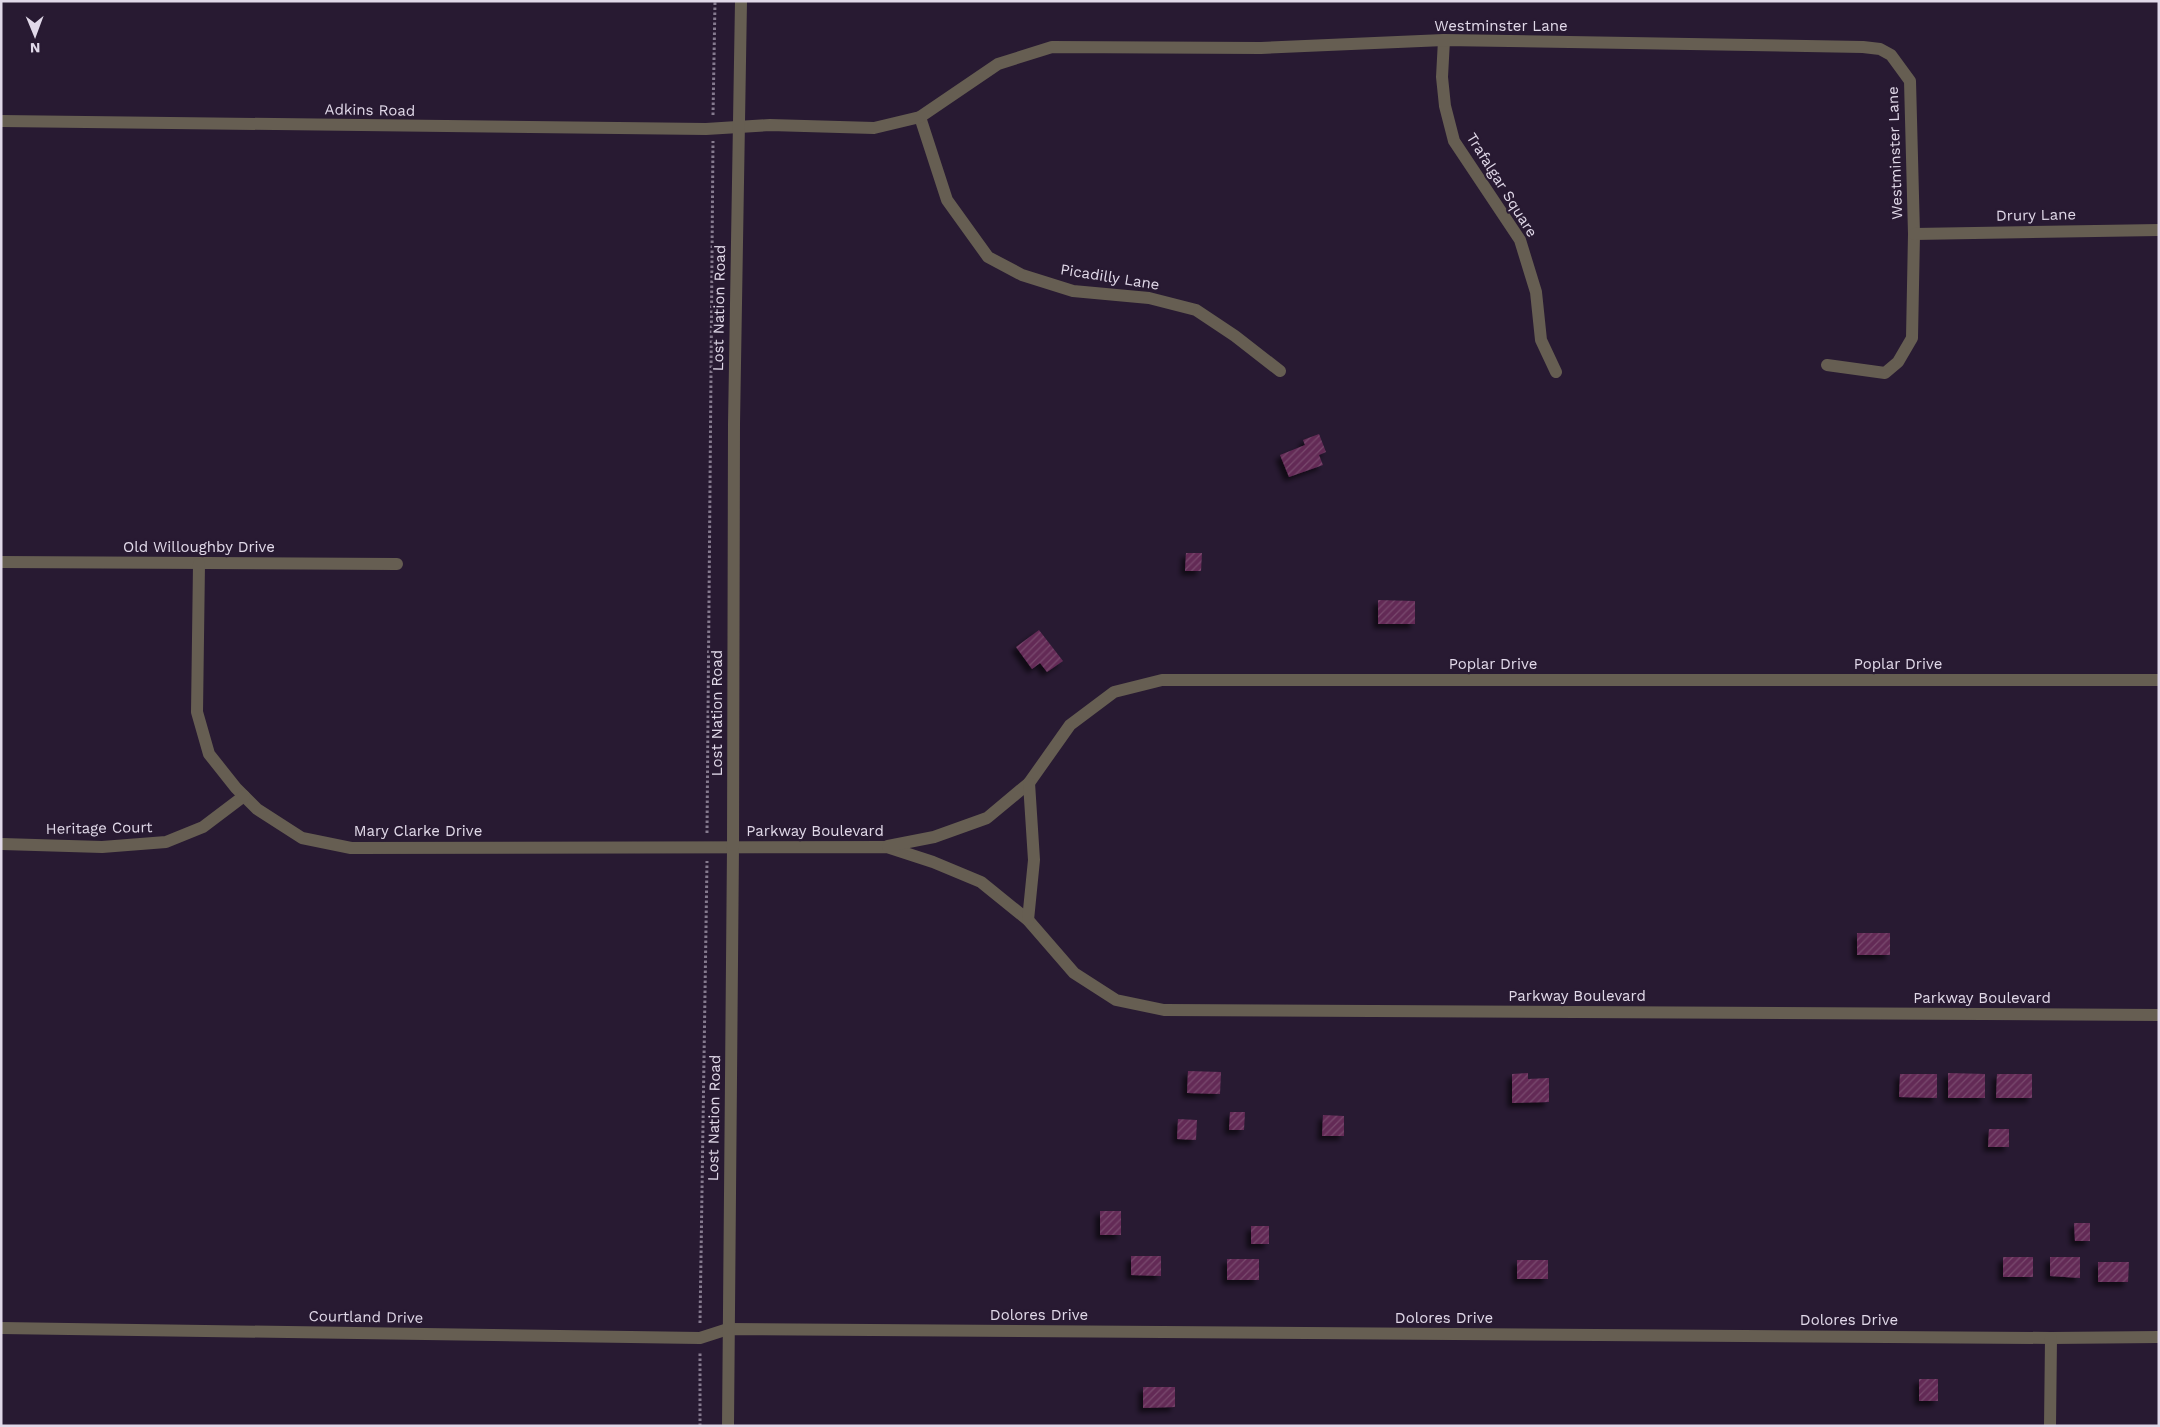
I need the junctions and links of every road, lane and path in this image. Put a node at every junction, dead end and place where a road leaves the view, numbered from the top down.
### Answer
1 (716, 1) edge
2 (742, 1) edge
3 (1444, 40) junction
4 (920, 117) junction
5 (1, 121) edge
6 (738, 128) junction
7 (713, 129) junction
8 (2159, 230) edge
9 (1914, 234) junction
10 (1827, 365) dead end
11 (1280, 371) dead end
12 (1556, 372) dead end
13 (1, 562) edge
14 (199, 564) junction
15 (397, 564) dead end
16 (2159, 680) edge
17 (1029, 782) junction
18 (244, 796) junction
19 (2, 844) edge
20 (707, 847) junction
21 (733, 847) junction
22 (888, 847) junction
23 (1028, 920) junction
24 (2159, 1015) edge
25 (1, 1328) edge
26 (728, 1330) junction
27 (2159, 1337) edge
28 (700, 1338) junction
29 (2051, 1338) junction
30 (700, 1426) edge
31 (728, 1426) edge
32 (2050, 1426) edge

1 - 7 path
2 - 6 street, Lost Nation Road
3 - 4 street, Westminster Lane
3 - 9 street, Westminster Lane
3 - 12 street, Trafalgar Square
4 - 6 street, Westminster Lane
4 - 11 street, Picadilly Lane
5 - 7 street, Adkins Road
6 - 7 street, Adkins Road
6 - 21 street, Lost Nation Road
7 - 20 path
8 - 9 street, Drury Lane
9 - 10 street, Westminster Lane
13 - 14 street, Old Willoughby Drive
14 - 15 street, Old Willoughby Drive
14 - 18 street, Mary Clarke Drive
16 - 17 street, Poplar Drive
17 - 22 street, Poplar Drive
17 - 23 street
18 - 19 street, Heritage Court
18 - 20 street, Mary Clarke Drive
20 - 21 street, Mary Clarke Drive
20 - 28 path
21 - 22 street, Parkway Boulevard
21 - 26 street, Lost Nation Road
22 - 23 street, Parkway Boulevard
23 - 24 street, Parkway Boulevard
25 - 28 street, Courtland Drive
26 - 28 street, Courtland Drive
26 - 29 street, Dolores Drive
26 - 31 street, Lost Nation Road
27 - 29 street, Dolores Drive
28 - 30 path
29 - 32 street

